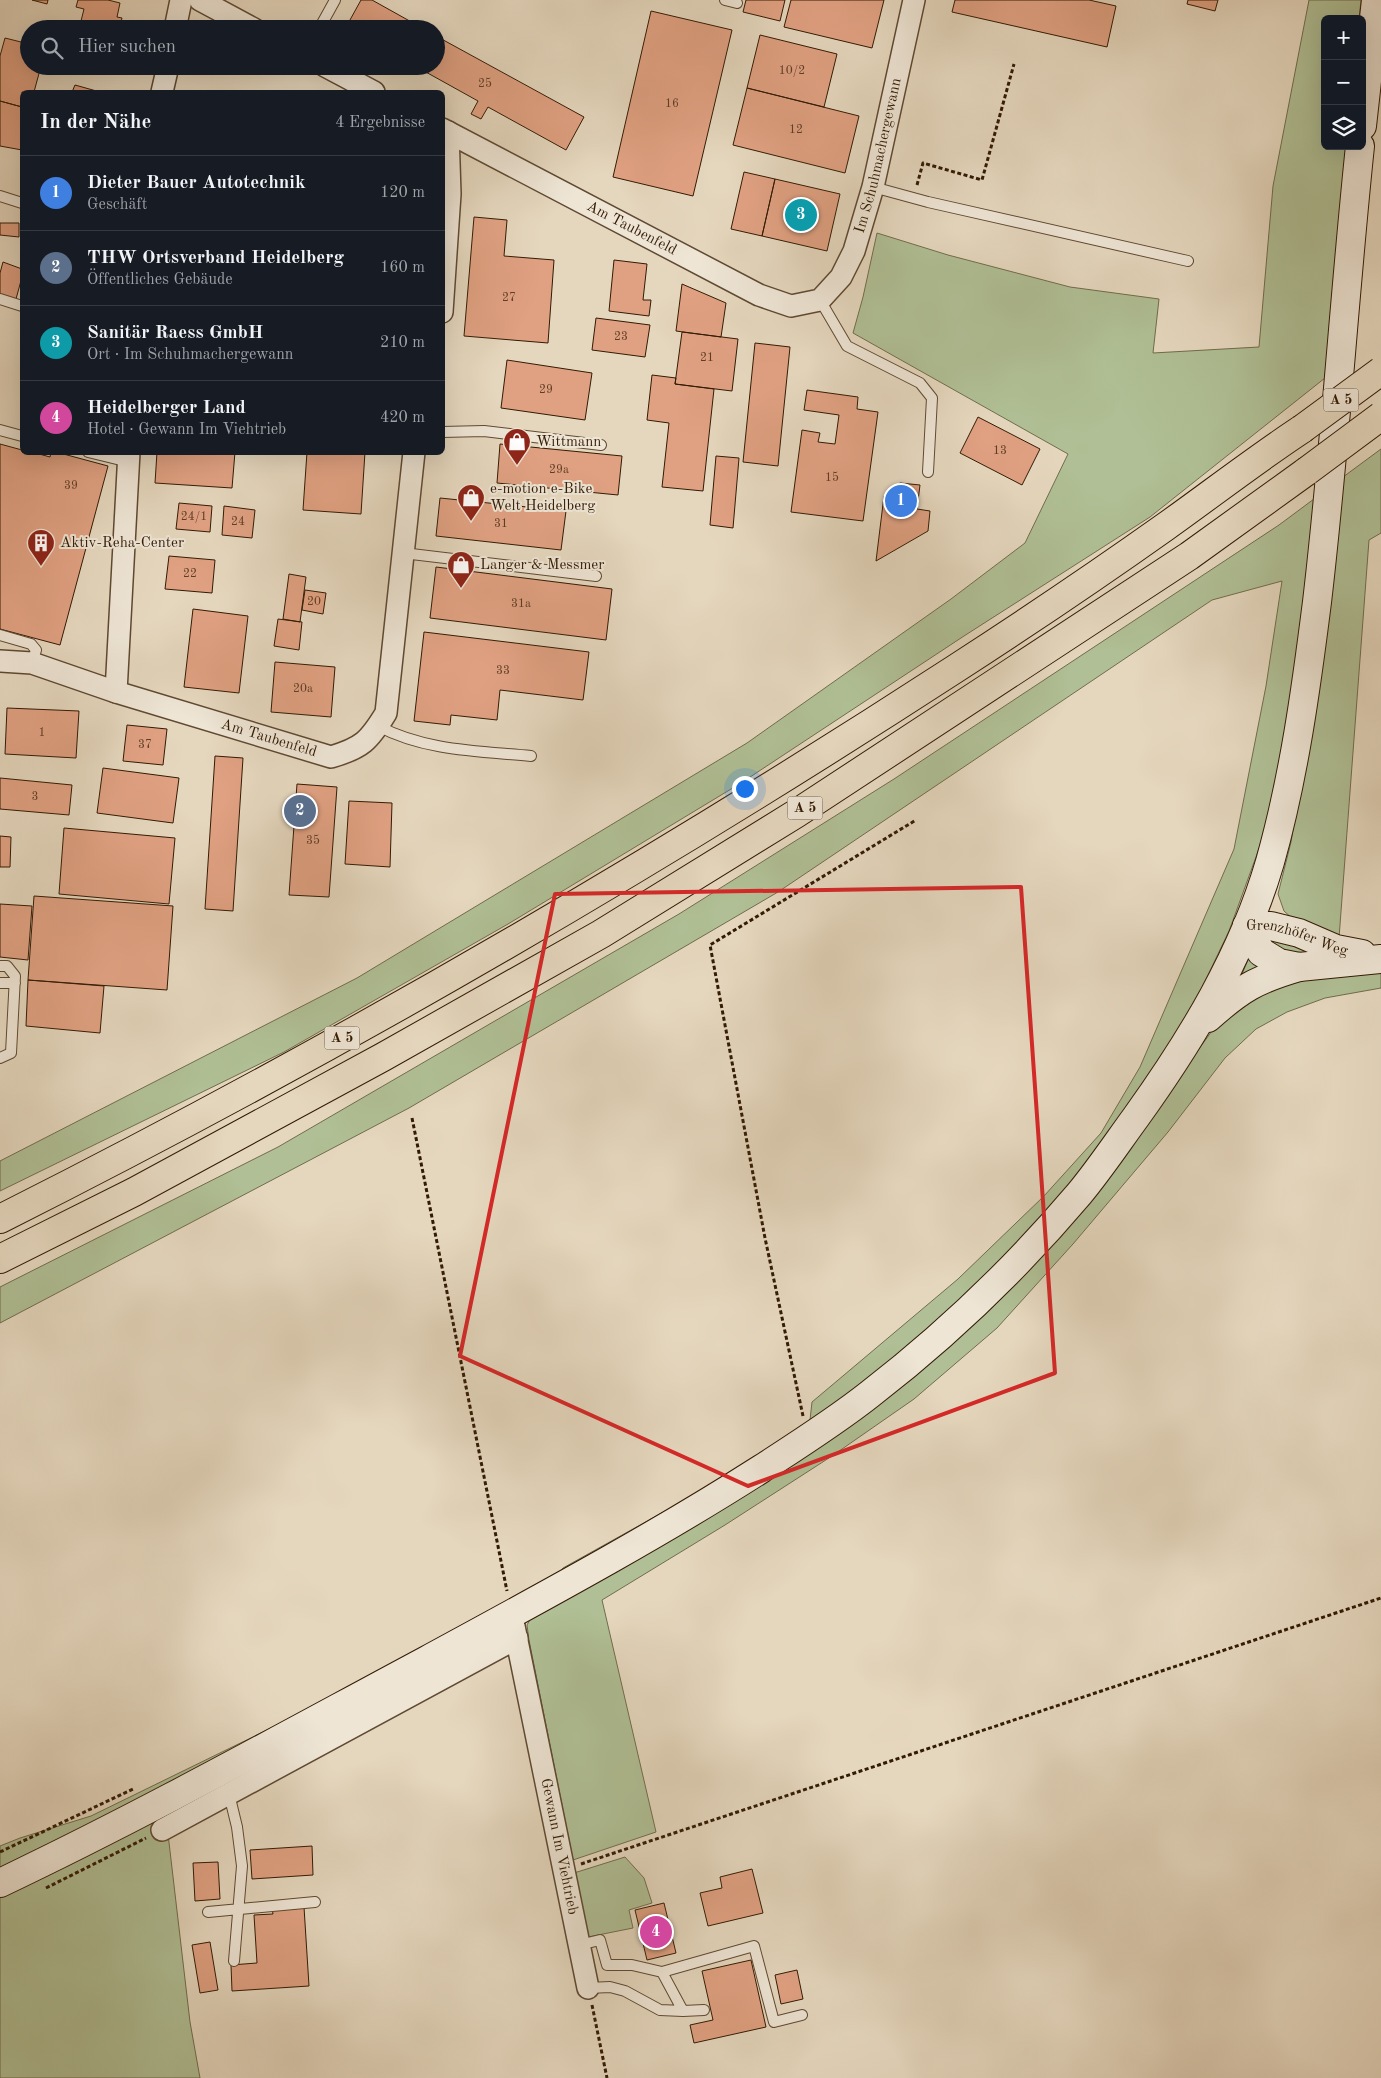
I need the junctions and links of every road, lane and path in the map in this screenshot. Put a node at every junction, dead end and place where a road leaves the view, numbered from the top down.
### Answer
1 (180, 0) edge
2 (200, 0) edge
3 (335, 0) edge
4 (725, 0) edge
5 (914, 0) edge
6 (1376, 0) edge
7 (736, 3) dead end
8 (177, 20) edge
9 (237, 20) edge
10 (324, 20) edge
11 (1014, 64) dead end
12 (166, 75) edge
13 (342, 75) edge
14 (162, 90) edge
15 (370, 90) edge
16 (1364, 105) edge
17 (445, 130) edge
18 (1360, 150) edge
19 (873, 187) junction
20 (0, 196) edge
21 (913, 198) junction
22 (20, 202) edge
23 (445, 255) edge
24 (1188, 261) dead end
25 (0, 299) edge
26 (820, 300) junction
27 (20, 305) edge
28 (1381, 371) edge
29 (1381, 416) edge
30 (0, 430) edge
31 (445, 432) edge
32 (20, 435) edge
33 (601, 445) dead end
34 (113, 455) edge
35 (414, 455) edge
36 (129, 457) edge
37 (928, 472) dead end
38 (404, 553) junction
39 (596, 576) dead end
40 (0, 636) edge
41 (1, 660) edge
42 (32, 663) junction
43 (116, 692) junction
44 (378, 726) junction
45 (531, 756) dead end
46 (916, 820) dead end
47 (1269, 864) junction
48 (1247, 926) junction
49 (1299, 933) junction
50 (1381, 958) edge
51 (0, 966) edge
52 (1299, 967) junction
53 (0, 983) edge
54 (14, 983) junction
55 (1194, 1031) junction
56 (0, 1058) edge
57 (412, 1118) dead end
58 (0, 1219) edge
59 (0, 1259) edge
60 (804, 1422) dead end
61 (1381, 1598) edge
62 (514, 1626) junction
63 (140, 1786) dead end
64 (229, 1794) junction
65 (162, 1830) joint
66 (0, 1852) edge
67 (564, 1870) junction
68 (0, 1884) edge
69 (46, 1888) dead end
70 (316, 1902) dead end
71 (237, 1909) junction
72 (208, 1912) dead end
73 (579, 1945) junction
74 (234, 1961) dead end
75 (662, 1972) junction
76 (588, 1988) junction
77 (704, 2010) dead end
78 (683, 2011) junction
79 (802, 2015) dead end
80 (607, 2078) edge

1 - 8 street
2 - 9 street
3 - 10 lane
4 - 7 lane
5 - 19 street, Im Schuhmachergewann
6 - 16 main road
11 - 21 path
12 - 14 street
13 - 15 street
17 - 23 street, Am Taubenfeld
17 - 26 street, Am Taubenfeld
18 - 47 main road
19 - 21 lane
19 - 26 street, Im Schuhmachergewann
20 - 22 lane
21 - 24 lane
25 - 27 lane
26 - 37 lane
28 - 58 highway, A 5, bridge
29 - 59 highway, A 5, bridge
30 - 32 lane
31 - 33 lane
34 - 36 lane
35 - 38 street, Am Taubenfeld
36 - 43 street
38 - 39 lane
38 - 44 street, Am Taubenfeld
40 - 42 lane
41 - 42 street, Am Taubenfeld
42 - 43 street, Am Taubenfeld
43 - 44 street, Am Taubenfeld
44 - 45 lane
46 - 60 path
47 - 48 main road
47 - 49 main road
48 - 49 main road, Grenzhöfer Weg
48 - 52 main road, Grenzhöfer Weg
48 - 55 main road
49 - 50 main road, Grenzhöfer Weg
50 - 52 main road, Grenzhöfer Weg
51 - 54 lane
52 - 55 main road
53 - 54 lane
54 - 56 lane
55 - 62 main road
57 - 62 path
61 - 67 path
62 - 64 street
62 - 67 street, Gewann Im Viehtrieb
62 - 68 main road
63 - 66 path
64 - 65 street
64 - 71 lane
65 - 69 path
67 - 73 street, Gewann Im Viehtrieb
70 - 71 lane
71 - 72 lane
71 - 74 lane
73 - 75 lane
73 - 76 street, Gewann Im Viehtrieb
75 - 78 lane
75 - 79 lane
76 - 78 lane
76 - 80 path
77 - 78 lane

